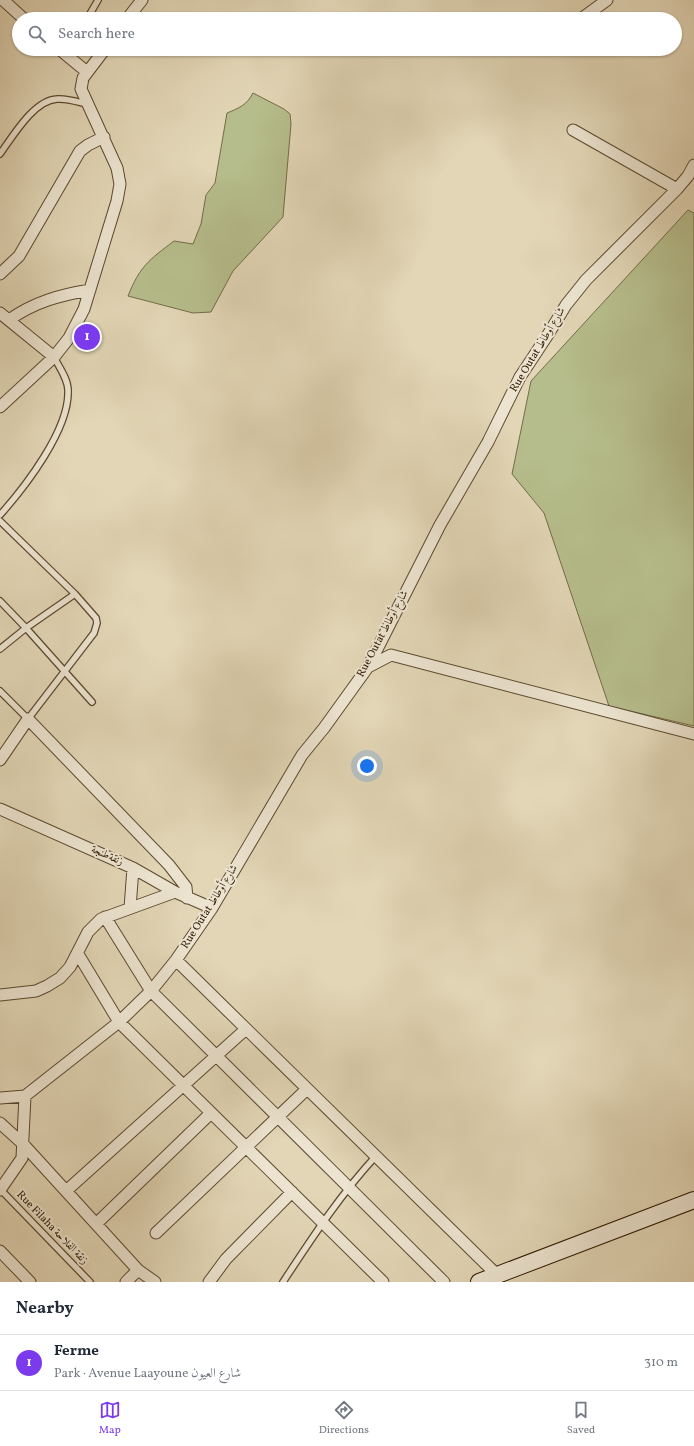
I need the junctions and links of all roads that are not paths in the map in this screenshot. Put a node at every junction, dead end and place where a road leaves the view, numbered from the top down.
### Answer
1 (3, 0) edge
2 (98, 0) edge
3 (142, 0) edge
4 (607, 0) edge
5 (16, 12) edge
6 (91, 12) edge
7 (133, 12) edge
8 (591, 12) edge
9 (70, 56) edge
10 (100, 56) edge
11 (87, 72) junction
12 (88, 104) junction
13 (573, 130) dead end
14 (104, 137) junction
15 (0, 154) edge
16 (694, 165) edge
17 (691, 178) edge
18 (677, 189) junction
19 (0, 274) edge
20 (90, 290) junction
21 (0, 313) edge
22 (9, 320) junction
23 (54, 357) junction
24 (0, 407) edge
25 (0, 515) edge
26 (0, 521) edge
27 (75, 594) junction
28 (0, 601) edge
29 (26, 628) junction
30 (0, 649) edge
31 (368, 667) junction
32 (65, 671) junction
33 (0, 691) edge
34 (92, 702) dead end
35 (28, 719) junction
36 (694, 734) edge
37 (0, 760) edge
38 (0, 809) edge
39 (133, 868) junction
40 (175, 892) junction
41 (187, 898) junction
42 (130, 908) junction
43 (212, 908) junction
44 (105, 917) junction
45 (78, 954) junction
46 (176, 960) junction
47 (151, 990) junction
48 (0, 995) edge
49 (119, 1022) junction
50 (246, 1029) junction
51 (216, 1056) junction
52 (183, 1085) junction
53 (307, 1089) junction
54 (1, 1094) edge
55 (25, 1096) junction
56 (211, 1113) junction
57 (277, 1116) junction
58 (0, 1122) edge
59 (23, 1144) junction
60 (245, 1146) junction
61 (376, 1156) junction
62 (348, 1186) junction
63 (0, 1189) edge
64 (66, 1191) junction
65 (292, 1192) junction
66 (694, 1200) edge
67 (322, 1222) junction
68 (96, 1224) junction
69 (156, 1233) dead end
70 (0, 1251) edge
71 (138, 1270) junction
72 (496, 1274) junction
73 (30, 1282) edge
74 (90, 1282) edge
75 (126, 1282) edge
76 (155, 1282) edge
77 (209, 1282) edge
78 (283, 1282) edge
79 (383, 1282) edge
80 (444, 1282) edge
81 (479, 1282) edge

1 - 5 street
2 - 6 lane
3 - 7 street
4 - 8 street
9 - 11 street
10 - 11 street
11 - 12 street
12 - 14 street
12 - 15 lane
13 - 18 street
14 - 19 street
14 - 20 street
16 - 17 street, Rue Outat شارع أوطاط
17 - 18 street, Rue Outat شارع أوطاط
18 - 31 street, Rue Outat شارع أوطاط
20 - 22 street
20 - 23 street
21 - 22 street
22 - 23 street
23 - 24 street
23 - 25 lane
26 - 27 lane
27 - 29 lane
27 - 32 lane
28 - 29 lane
29 - 30 lane
29 - 32 lane
31 - 36 street
31 - 43 street, Rue Outat شارع أوطاط
32 - 34 lane
32 - 35 lane
33 - 35 lane
35 - 37 street
35 - 41 street
38 - 39 street, زنقةطنجة
39 - 40 street, زنقةطنجة
39 - 42 street
40 - 41 street, زنقةطنجة
40 - 42 street
41 - 43 street, زنقةطنجة
42 - 44 street
43 - 46 street, Rue Outat شارع أوطاط
44 - 45 street
44 - 47 street
45 - 48 street
45 - 49 street
46 - 47 street, Rue Outat شارع أوطاط
46 - 50 street
47 - 49 street, Rue Outat شارع أوطاط
47 - 51 street
49 - 52 street
49 - 55 street, Rue Outat شارع أوطاط
50 - 51 street
50 - 53 street
51 - 52 street
51 - 57 street
52 - 56 street
52 - 64 street
53 - 57 street
53 - 61 street
54 - 55 street
55 - 59 street
56 - 60 street
56 - 68 street
57 - 60 street
57 - 62 street
58 - 59 street
59 - 63 street
59 - 64 street
60 - 65 street
60 - 69 street
61 - 62 lane
61 - 72 street
62 - 67 lane
62 - 80 street
63 - 74 lane, Rue Filaha زنقة الفلاحة
64 - 68 street
65 - 67 street
65 - 77 street
66 - 72 street
67 - 78 lane
67 - 79 street
68 - 71 street
70 - 73 street
71 - 75 street
71 - 76 street
72 - 81 street

